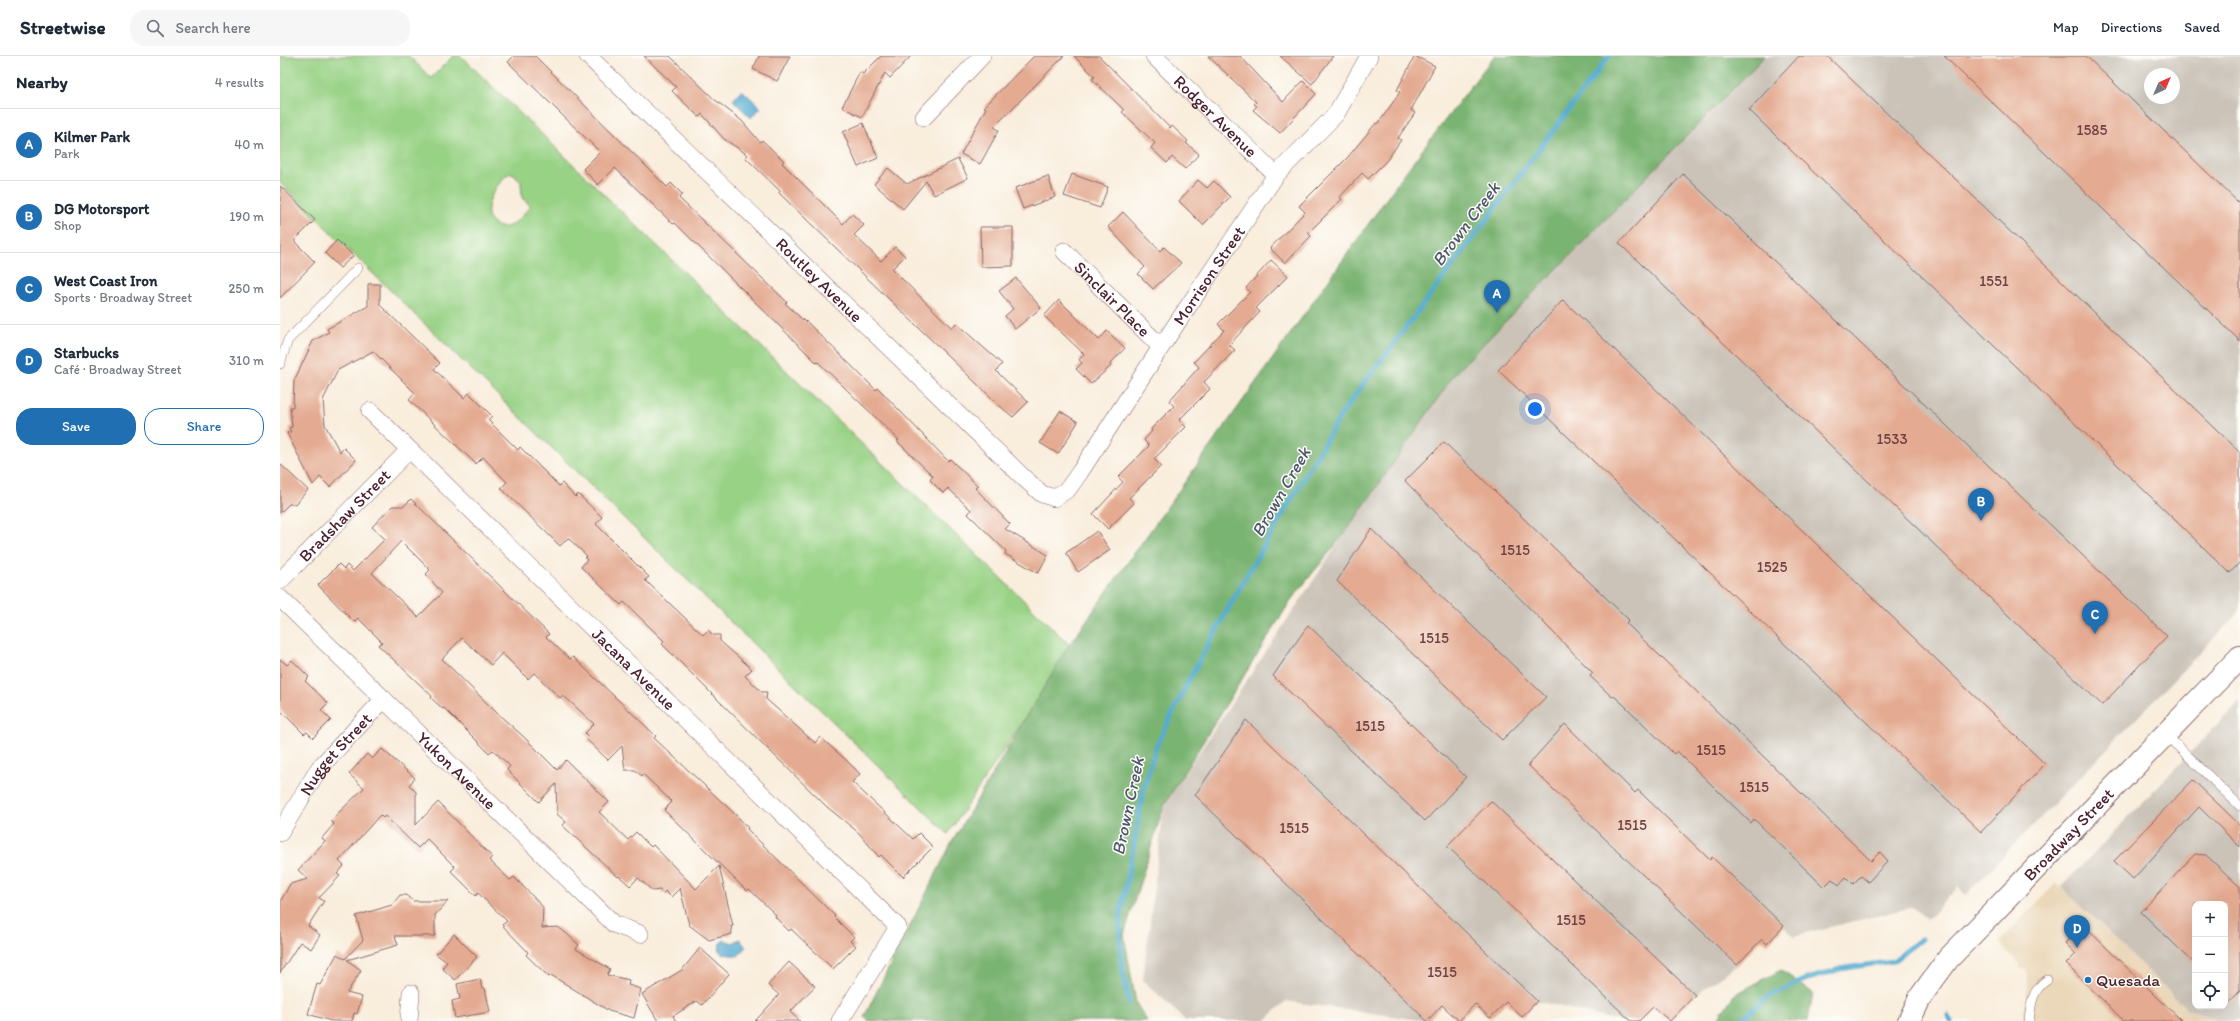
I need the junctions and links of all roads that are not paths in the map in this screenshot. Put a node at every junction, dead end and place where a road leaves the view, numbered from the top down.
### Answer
1 (588, 56) edge
2 (982, 56) edge
3 (1154, 56) edge
4 (1369, 56) edge
5 (924, 117) dead end
6 (1276, 176) junction
7 (1064, 251) dead end
8 (358, 268) dead end
9 (1161, 348) junction
10 (280, 364) edge
11 (370, 411) dead end
12 (409, 450) junction
13 (1054, 498) joint
14 (280, 581) edge
15 (280, 598) edge
16 (2240, 657) edge
17 (384, 700) junction
18 (2165, 734) junction
19 (2240, 806) edge
20 (280, 834) edge
21 (640, 934) dead end
22 (2047, 980) dead end
23 (411, 993) dead end
24 (409, 1021) edge
25 (840, 1021) edge
26 (1909, 1021) edge
27 (2030, 1021) edge

1 - 13 street, Routley Avenue
2 - 5 street
3 - 6 street, Rodger Avenue
4 - 6 street, Morrison Street
6 - 9 street, Morrison Street
7 - 9 street, Sinclair Place
8 - 10 lane
9 - 13 street, Morrison Street
11 - 12 street, Jacana Avenue
12 - 14 street, Bradshaw Street
12 - 25 street, Jacana Avenue
15 - 17 street, Yukon Avenue
16 - 18 main road, Broadway Street
17 - 20 street, Nugget Street
17 - 21 street, Yukon Avenue
18 - 19 lane
18 - 26 main road, Broadway Street
22 - 27 lane
23 - 24 street

